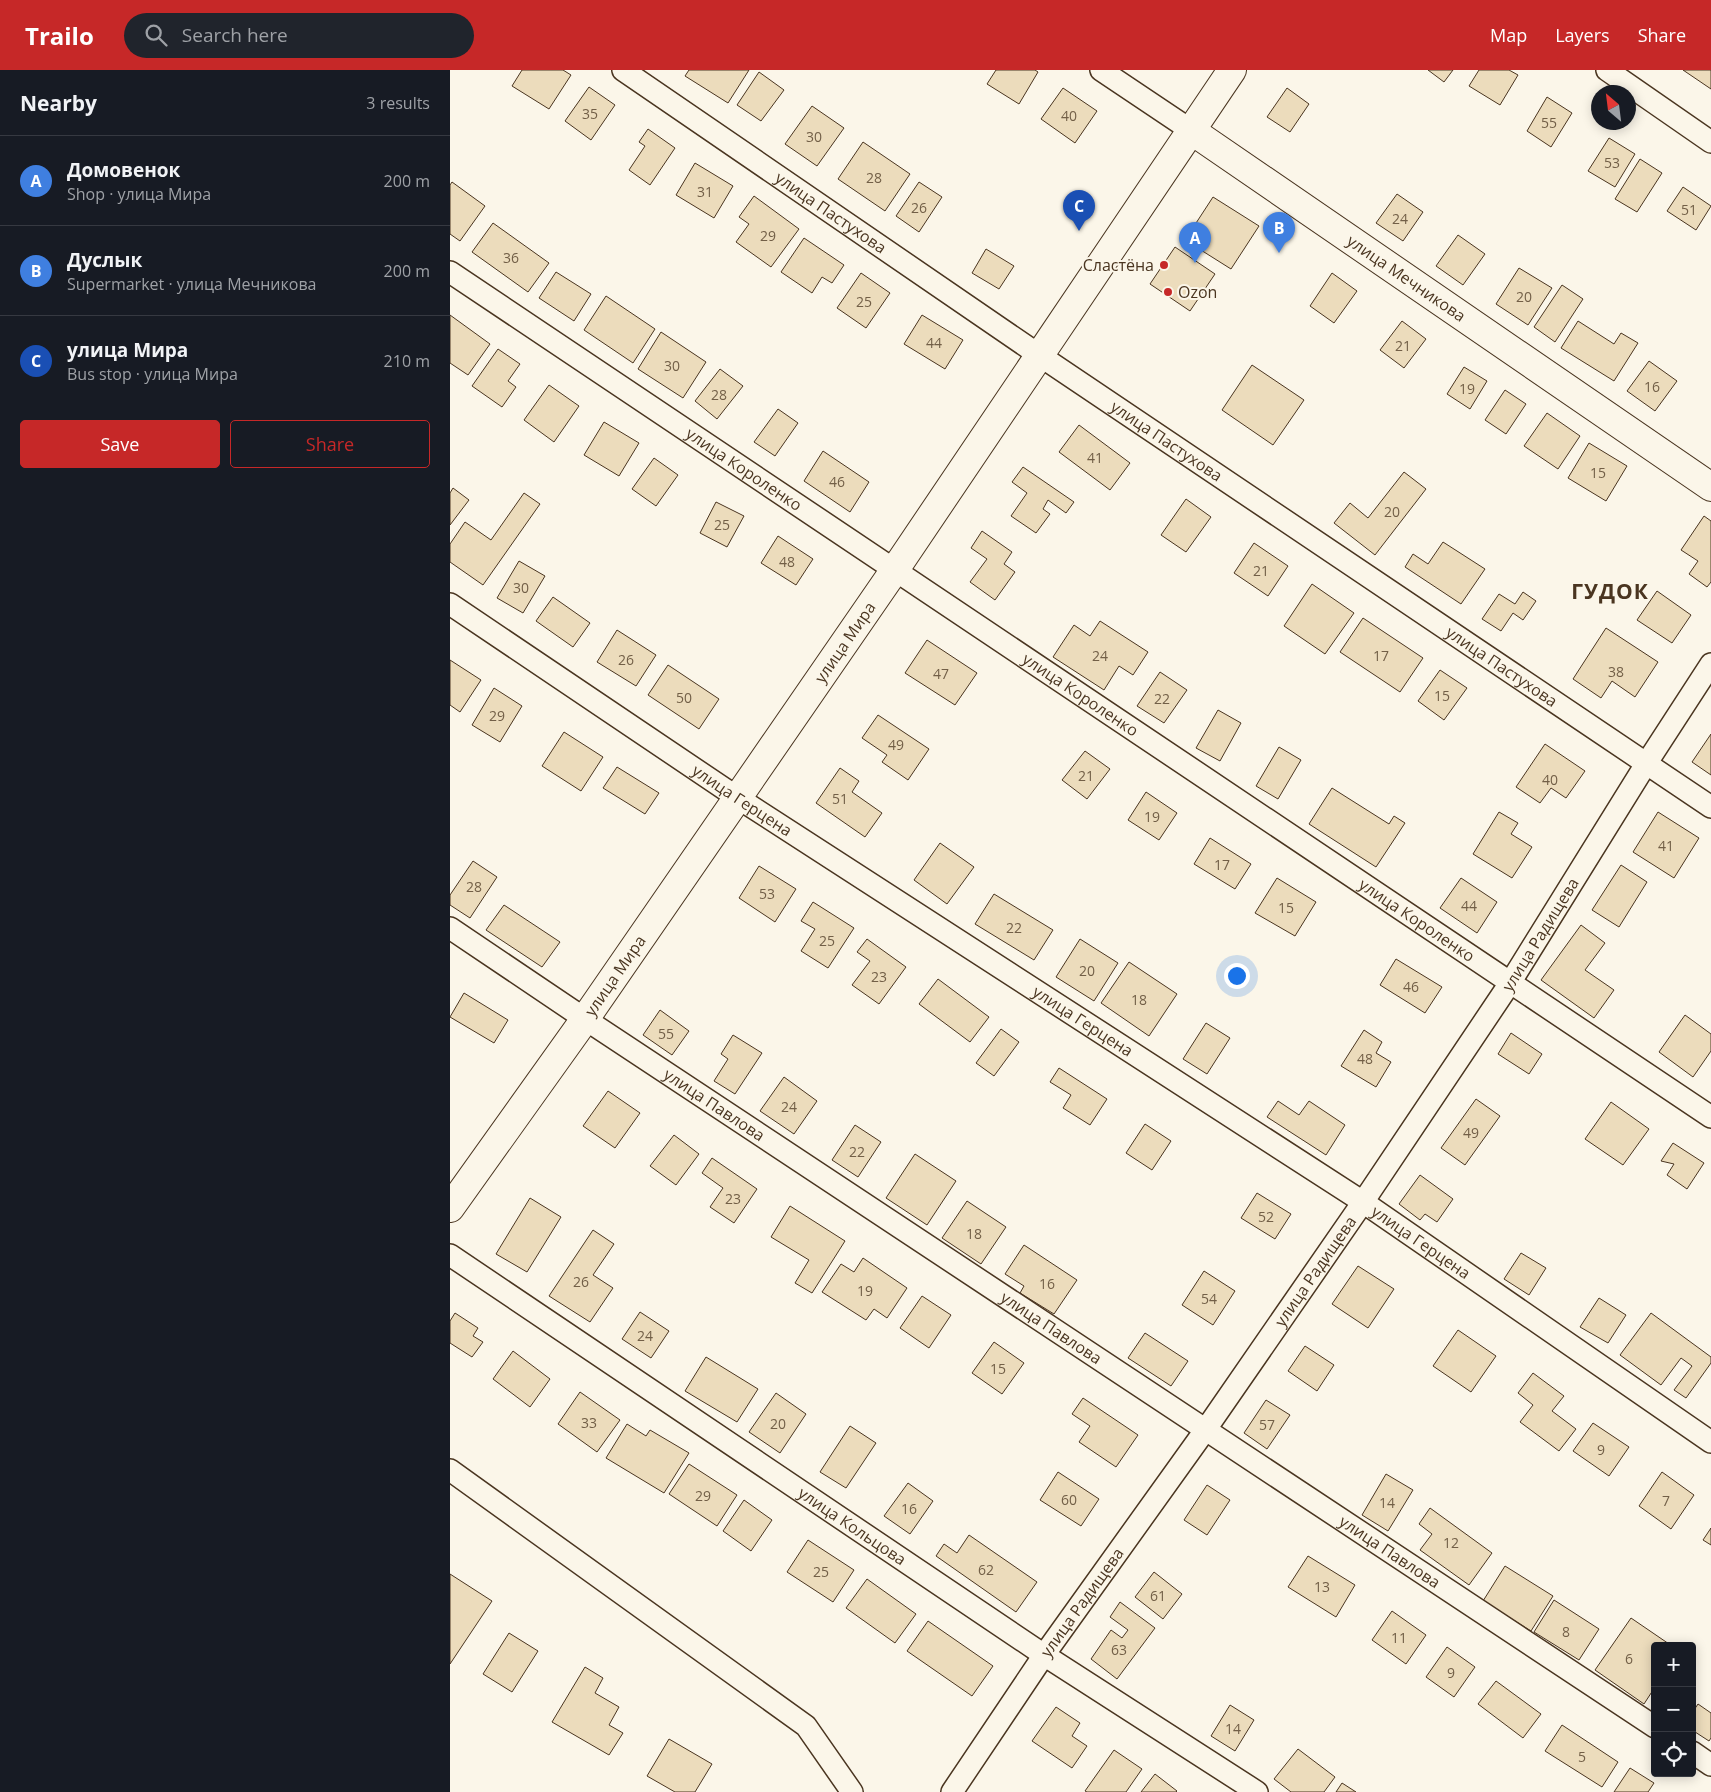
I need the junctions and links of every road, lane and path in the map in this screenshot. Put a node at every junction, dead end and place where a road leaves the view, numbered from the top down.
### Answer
1 (623, 70) edge
2 (1101, 70) edge
3 (1232, 70) edge
4 (1607, 70) edge
5 (1192, 131) junction
6 (1711, 142) edge
7 (450, 272) edge
8 (1039, 355) junction
9 (1711, 488) edge
10 (894, 571) junction
11 (450, 604) edge
12 (1711, 664) edge
13 (1646, 764) junction
14 (738, 798) junction
15 (1711, 807) edge
16 (450, 928) edge
17 (1510, 983) junction
18 (585, 1019) junction
19 (1711, 1117) edge
20 (1363, 1202) junction
21 (450, 1208) edge
22 (450, 1255) edge
23 (1206, 1429) junction
24 (1711, 1442) edge
25 (450, 1470) edge
26 (1044, 1655) junction
27 (1651, 1724) edge
28 (1696, 1755) edge
29 (1711, 1765) edge
30 (852, 1792) edge
31 (952, 1792) edge
32 (1257, 1792) edge

1 - 8 street, улица Пастухова
2 - 5 street, улица Мечникова
3 - 5 main road, улица Мира
4 - 6 street
5 - 8 main road, улица Мира
5 - 9 main road, улица Мечникова
7 - 10 street, улица Короленко
8 - 10 main road, улица Мира
8 - 13 street, улица Пастухова
10 - 14 main road, улица Мира
10 - 17 street, улица Короленко
11 - 14 street, улица Герцена
12 - 13 street, улица Радищева
13 - 15 street, улица Пастухова
13 - 17 street, улица Радищева
14 - 18 main road, улица Мира
14 - 20 street, улица Герцена
16 - 18 street, улица Павлова
17 - 19 street, улица Короленко
17 - 20 street, улица Радищева
18 - 21 main road, улица Мира
18 - 23 street, улица Павлова
20 - 23 street, улица Радищева
20 - 24 street, улица Герцена
22 - 26 street, улица Кольцова
23 - 26 street, улица Радищева
23 - 27 street, улица Павлова
25 - 30 street
26 - 31 street, улица Радищева
26 - 32 street, улица Кольцова
28 - 29 street

